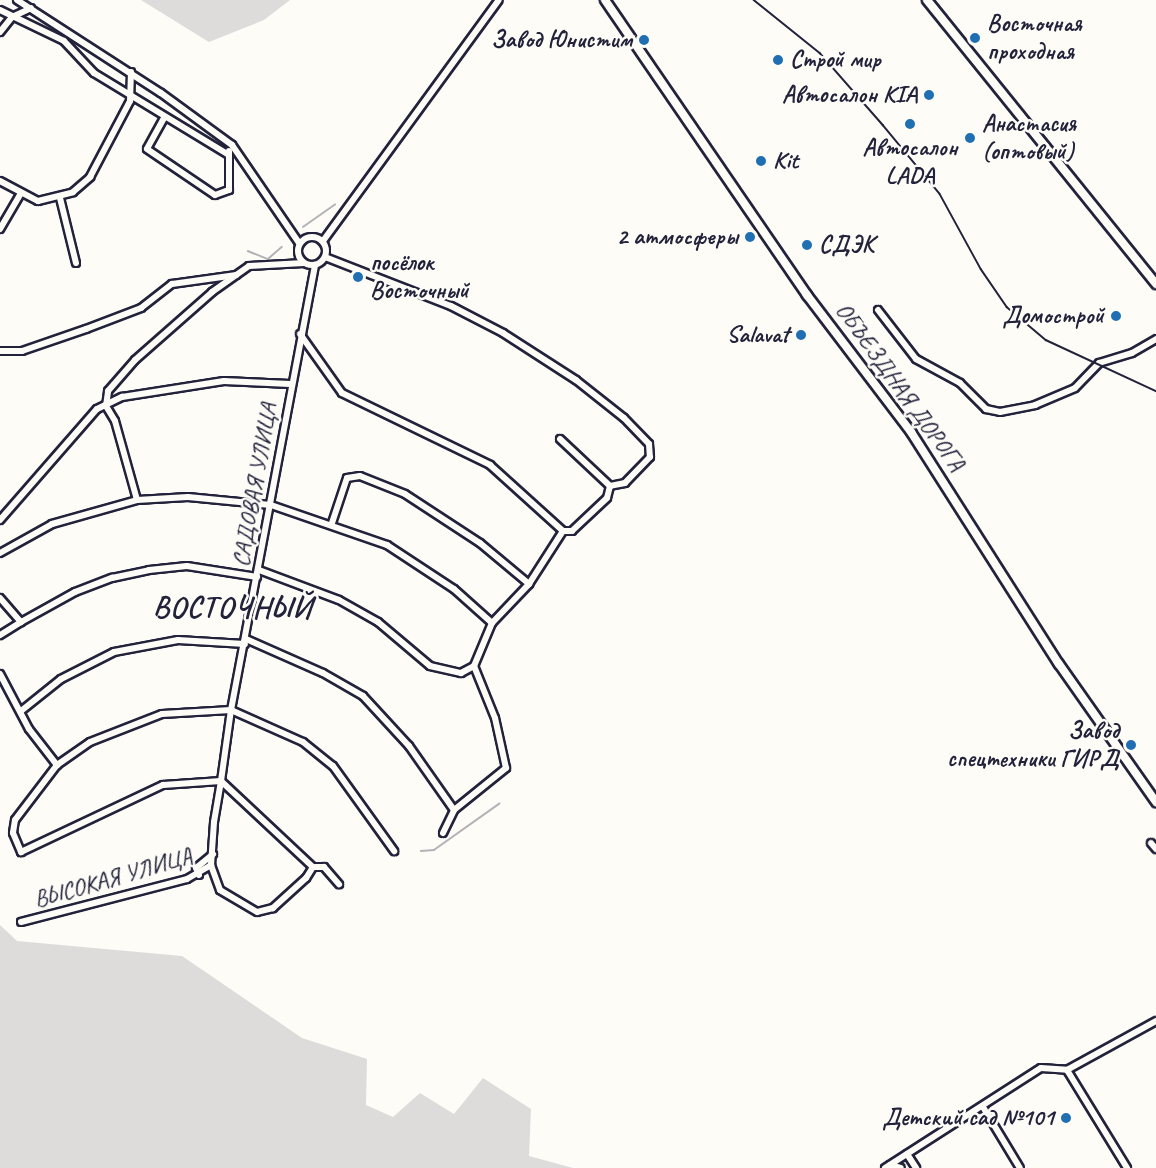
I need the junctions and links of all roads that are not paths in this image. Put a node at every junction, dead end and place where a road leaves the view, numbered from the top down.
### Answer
1 (17, 0) edge
2 (499, 0) edge
3 (605, 0) edge
4 (927, 0) edge
5 (30, 8) junction
6 (0, 10) edge
7 (12, 16) junction
8 (54, 23) junction
9 (0, 32) edge
10 (50, 33) junction
11 (131, 72) junction
12 (128, 96) junction
13 (164, 118) junction
14 (0, 181) edge
15 (21, 192) junction
16 (60, 198) junction
17 (0, 229) edge
18 (322, 241) junction
19 (299, 243) junction
20 (325, 257) junction
21 (76, 263) dead end
22 (304, 263) junction
23 (315, 265) junction
24 (237, 275) junction
25 (1156, 284) edge
26 (878, 310) dead end
27 (300, 334) junction
28 (1156, 339) edge
29 (0, 351) edge
30 (290, 384) junction
31 (106, 406) junction
32 (560, 439) dead end
33 (610, 486) junction
34 (137, 500) junction
35 (271, 505) junction
36 (0, 520) edge
37 (332, 523) junction
38 (563, 531) junction
39 (0, 553) edge
40 (258, 573) junction
41 (529, 584) junction
42 (0, 598) edge
43 (21, 622) junction
44 (492, 623) junction
45 (0, 635) edge
46 (246, 641) junction
47 (474, 666) junction
48 (0, 674) edge
49 (231, 710) junction
50 (21, 711) junction
51 (57, 765) junction
52 (221, 781) junction
53 (1156, 802) edge
54 (454, 810) junction
55 (443, 833) dead end
56 (1151, 843) dead end
57 (1156, 849) edge
58 (394, 851) dead end
59 (213, 854) junction
60 (211, 865) junction
61 (313, 867) junction
62 (199, 875) junction
63 (339, 884) dead end
64 (21, 922) dead end
65 (1156, 1021) edge
66 (1067, 1070) junction
67 (982, 1107) junction
68 (907, 1154) junction
69 (887, 1167) edge
70 (902, 1168) edge
71 (916, 1168) edge
72 (1020, 1168) edge
73 (1127, 1168) edge

1 - 5 street
2 - 18 street
3 - 53 main road, ОБЪЕЗДНАЯ ДОРОГА
4 - 25 main road
5 - 7 street
5 - 8 street
6 - 7 street
7 - 9 street
7 - 10 street
8 - 10 street
8 - 11 street
10 - 12 street
11 - 12 street
11 - 19 street
12 - 13 street
12 - 16 street
13 - 13 street
14 - 15 street
15 - 16 street
15 - 17 street
16 - 21 street
18 - 19 street
18 - 20 street
19 - 22 street
20 - 23 street
20 - 33 street
22 - 23 street
22 - 24 street
23 - 27 street, САДОВАЯ УЛИЦА
24 - 29 street
24 - 31 street
26 - 28 street
27 - 30 street, САДОВАЯ УЛИЦА
27 - 38 street
30 - 31 street
30 - 35 street, САДОВАЯ УЛИЦА
31 - 34 street
31 - 36 street
32 - 33 street
33 - 38 street
34 - 35 street
34 - 39 street
35 - 37 street
35 - 40 street, САДОВАЯ УЛИЦА
37 - 41 street
37 - 44 street
38 - 41 street
40 - 43 street
40 - 46 street, САДОВАЯ УЛИЦА
40 - 47 street
41 - 44 street
42 - 43 street
43 - 45 street
44 - 47 street
46 - 49 street, САДОВАЯ УЛИЦА
46 - 50 street
46 - 54 street
47 - 54 street
48 - 50 street
49 - 51 street
49 - 52 street, САДОВАЯ УЛИЦА
49 - 58 street
50 - 51 street
51 - 52 street
52 - 59 street, САДОВАЯ УЛИЦА
52 - 61 street
54 - 55 street
56 - 57 street
59 - 60 street, САДОВАЯ УЛИЦА
59 - 62 street
60 - 61 street
60 - 62 street, ВЫСОКАЯ УЛИЦА
61 - 63 street
62 - 64 street, ВЫСОКАЯ УЛИЦА
65 - 66 street
66 - 67 street
66 - 73 street
67 - 68 street
67 - 72 street
68 - 69 street
68 - 71 street
69 - 70 street

